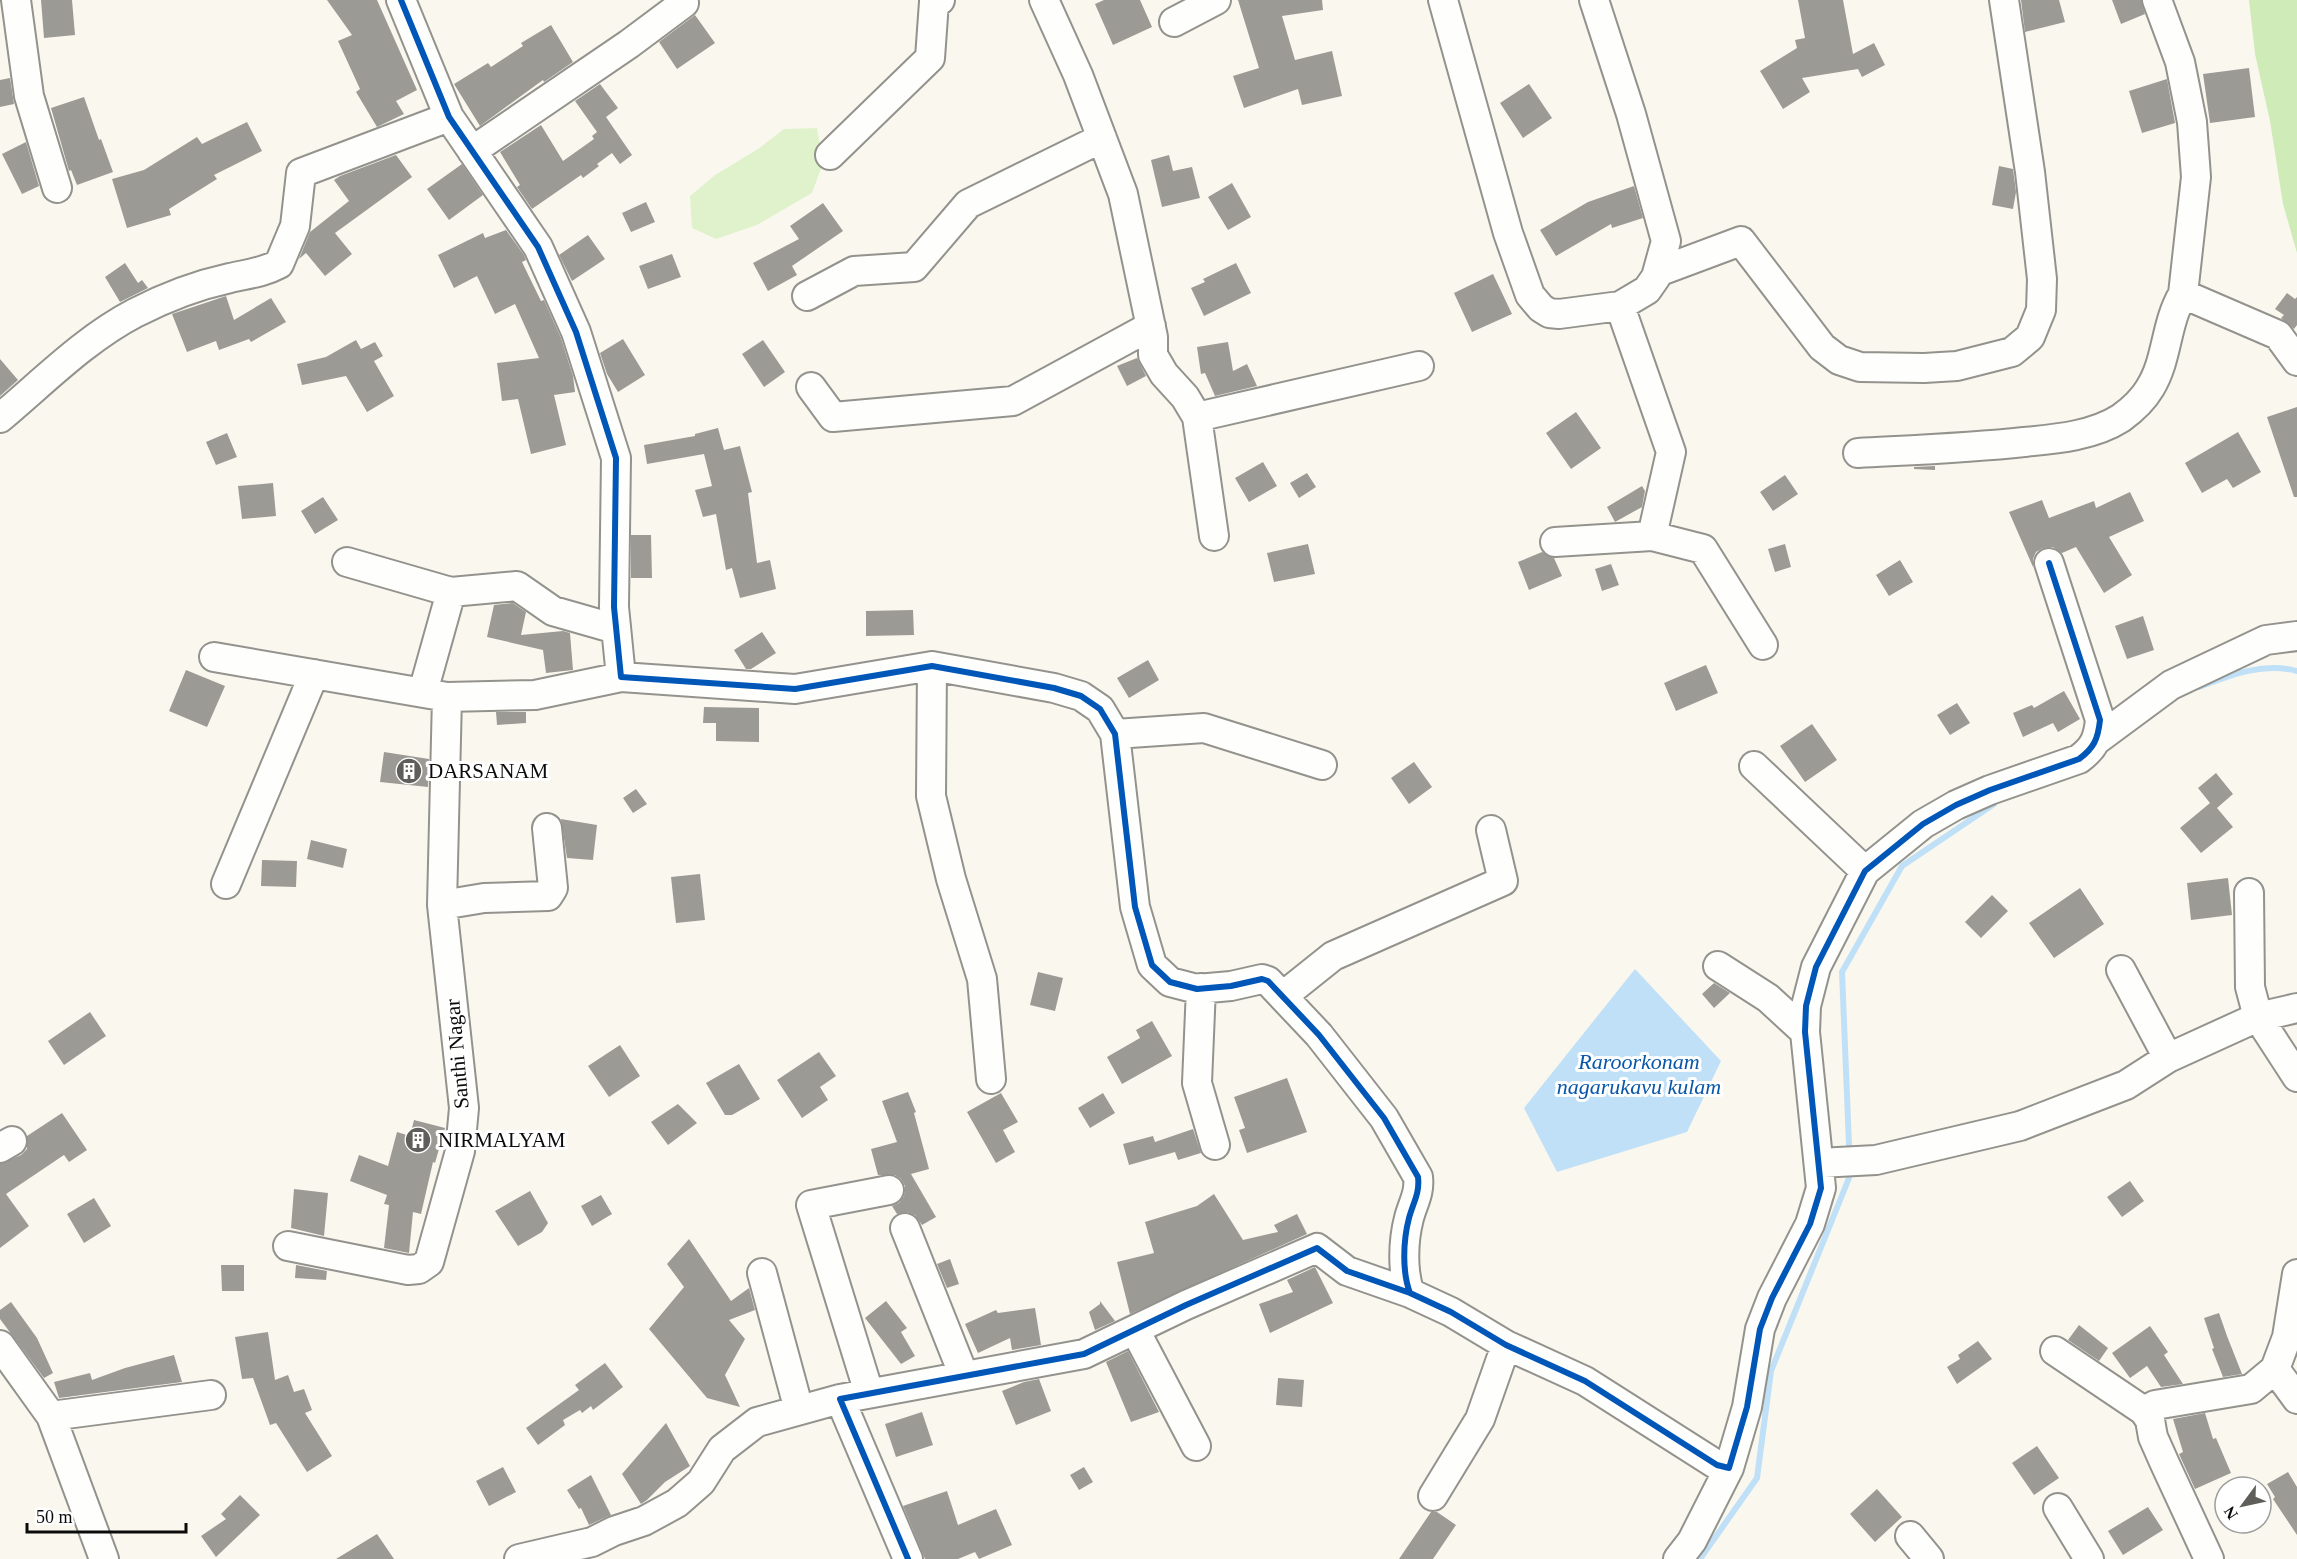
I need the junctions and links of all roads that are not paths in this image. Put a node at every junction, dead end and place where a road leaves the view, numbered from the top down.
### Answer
1 (16, 0) edge
2 (401, 0) edge
3 (940, 0) edge
4 (1044, 0) edge
5 (1216, 0) edge
6 (1443, 0) edge
7 (1594, 0) edge
8 (2004, 0) edge
9 (2157, 0) edge
10 (684, 3) dead end
11 (1174, 22) dead end
12 (449, 117) junction
13 (1102, 138) junction
14 (472, 151) junction
15 (830, 154) dead end
16 (57, 189) dead end
17 (1658, 272) junction
18 (2183, 294) junction
19 (807, 296) dead end
20 (1620, 306) junction
21 (1151, 326) junction
22 (2297, 361) edge
23 (1419, 366) dead end
24 (812, 387) dead end
25 (1197, 417) junction
26 (0, 418) edge
27 (1858, 453) dead end
28 (1214, 536) dead end
29 (1652, 536) junction
30 (1555, 542) dead end
31 (347, 562) dead end
32 (2049, 563) dead end
33 (451, 592) junction
34 (616, 629) junction
35 (2297, 636) edge
36 (1763, 645) dead end
37 (214, 657) dead end
38 (932, 666) junction
39 (314, 674) junction
40 (621, 677) junction
41 (435, 694) junction
42 (1115, 734) junction
43 (2098, 739) junction
44 (1322, 765) dead end
45 (1754, 766) dead end
46 (547, 828) dead end
47 (1491, 830) dead end
48 (1865, 871) junction
49 (226, 884) dead end
50 (2249, 893) dead end
51 (442, 905) junction
52 (1718, 966) dead end
53 (2121, 970) dead end
54 (1201, 988) junction
55 (1283, 996) junction
56 (2297, 1008) edge
57 (2258, 1017) junction
58 (1805, 1032) junction
59 (2168, 1058) junction
60 (2297, 1077) edge
61 (991, 1079) dead end
62 (1215, 1145) dead end
63 (1819, 1162) junction
64 (889, 1190) dead end
65 (905, 1228) dead end
66 (288, 1246) dead end
67 (762, 1273) dead end
68 (2297, 1274) edge
69 (1410, 1293) junction
70 (1135, 1330) junction
71 (0, 1345) edge
72 (1506, 1345) junction
73 (2055, 1351) dead end
74 (2275, 1369) junction
75 (964, 1376) junction
76 (869, 1393) junction
77 (212, 1395) dead end
78 (840, 1399) junction
79 (2297, 1399) edge
80 (800, 1410) junction
81 (2144, 1411) junction
82 (51, 1416) junction
83 (1196, 1446) dead end
84 (1729, 1468) junction
85 (1433, 1496) dead end
86 (2058, 1508) dead end
87 (1910, 1536) dead end
88 (595, 1550) edge
89 (104, 1559) edge
90 (519, 1559) edge
91 (908, 1559) edge
92 (1678, 1559) edge
93 (1929, 1559) edge
94 (2089, 1559) edge
95 (2210, 1559) edge

1 - 16 street
2 - 12 street
3 - 15 street
4 - 13 street
5 - 11 street
6 - 20 street
7 - 17 street
8 - 17 street
9 - 18 street
10 - 14 street
12 - 14 street
12 - 26 street
13 - 19 street
13 - 21 street
14 - 34 street
17 - 20 street
18 - 22 street
18 - 27 street
20 - 29 street
21 - 24 street
21 - 25 street
23 - 25 street
25 - 28 street
29 - 30 street
29 - 36 street
31 - 33 street
32 - 43 street
33 - 34 street
33 - 41 street, Santhi Nagar
34 - 40 street
35 - 43 street
37 - 39 street
38 - 40 street
38 - 42 street
38 - 61 street
39 - 41 street
39 - 49 street
40 - 41 street
41 - 51 street, Santhi Nagar
42 - 44 street
42 - 54 street
43 - 48 street
45 - 48 street
46 - 51 street
47 - 55 street
48 - 58 street
50 - 57 street
51 - 66 street, Santhi Nagar
52 - 58 street
53 - 59 street
54 - 55 street
54 - 62 street
55 - 69 street
56 - 57 street
57 - 59 street
57 - 60 street
58 - 63 street
59 - 63 street
63 - 84 street
64 - 76 street
65 - 75 street
67 - 80 street
68 - 74 street
69 - 70 street
69 - 72 street
70 - 75 street
70 - 83 street
71 - 82 street
72 - 84 street
72 - 85 street
73 - 81 street
74 - 79 street
74 - 81 street
75 - 76 street
76 - 78 street
77 - 82 street
78 - 80 street
78 - 91 street
80 - 88 street
81 - 95 street
82 - 89 street
84 - 92 street
86 - 94 street
87 - 93 street
88 - 90 street

